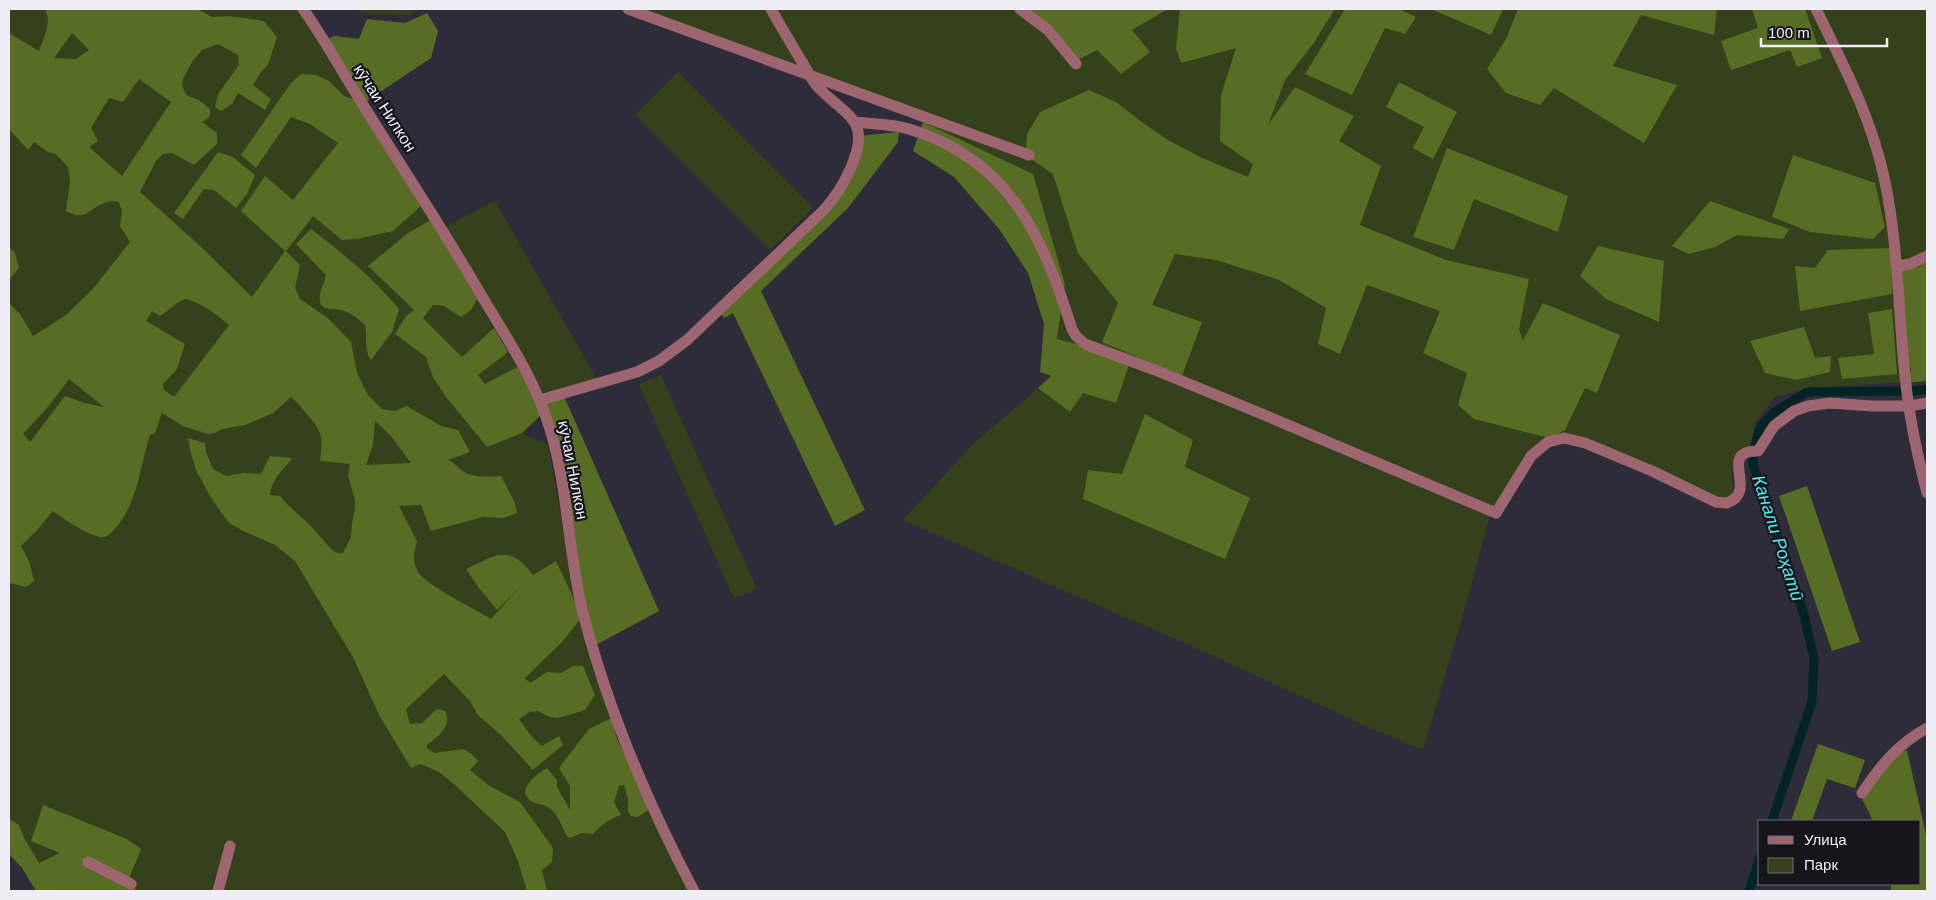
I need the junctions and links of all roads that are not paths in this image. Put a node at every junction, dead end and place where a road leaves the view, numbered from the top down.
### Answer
1 (303, 9) edge
2 (628, 9) edge
3 (771, 9) edge
4 (1020, 9) edge
5 (1816, 9) edge
6 (1076, 64) dead end
7 (809, 75) junction
8 (854, 122) junction
9 (1029, 156) dead end
10 (1927, 256) edge
11 (1897, 266) junction
12 (540, 400) junction
13 (1927, 403) edge
14 (1909, 404) junction
15 (1927, 493) edge
16 (1927, 728) edge
17 (1862, 793) dead end
18 (230, 846) dead end
19 (88, 862) dead end
20 (131, 884) dead end
21 (218, 891) edge
22 (694, 891) edge

1 - 12 street, кӯчаи Нилкон
2 - 7 street
3 - 7 street
4 - 6 street
5 - 11 street
7 - 8 street
7 - 9 street
8 - 12 street
8 - 14 street
10 - 11 street
11 - 14 street
12 - 22 street, кӯчаи Нилкон
13 - 14 street
14 - 15 street
16 - 17 street
18 - 21 street
19 - 20 street

